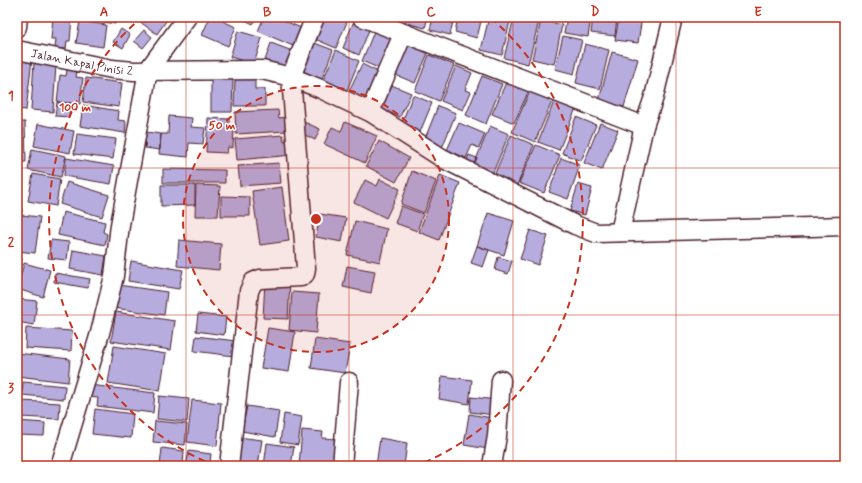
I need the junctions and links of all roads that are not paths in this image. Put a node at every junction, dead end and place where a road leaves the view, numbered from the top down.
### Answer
1 (18, 17) edge
2 (187, 17) edge
3 (315, 17) edge
4 (362, 17) edge
5 (673, 17) edge
6 (17, 27) edge
7 (404, 34) junction
8 (17, 50) edge
9 (148, 70) junction
10 (291, 77) junction
11 (370, 112) junction
12 (644, 126) junction
13 (845, 226) edge
14 (620, 232) junction
15 (501, 380) dead end
16 (349, 382) dead end
17 (60, 466) edge
18 (229, 466) edge
19 (342, 466) edge
20 (492, 466) edge

1 - 6 street
2 - 9 street
3 - 10 street
4 - 7 street
5 - 12 street
7 - 11 street
7 - 12 street
8 - 9 street, Jalan Kapal Pinisi 2
9 - 10 street, Jalan Kapal Pinisi 2
9 - 17 street
10 - 11 street, Jalan Kapal Pinisi 2
10 - 18 street
11 - 14 street, Jalan Kapal Pinisi 2
12 - 14 street
13 - 14 street, Jalan Kapal Pinisi 2
15 - 20 street
16 - 19 street

